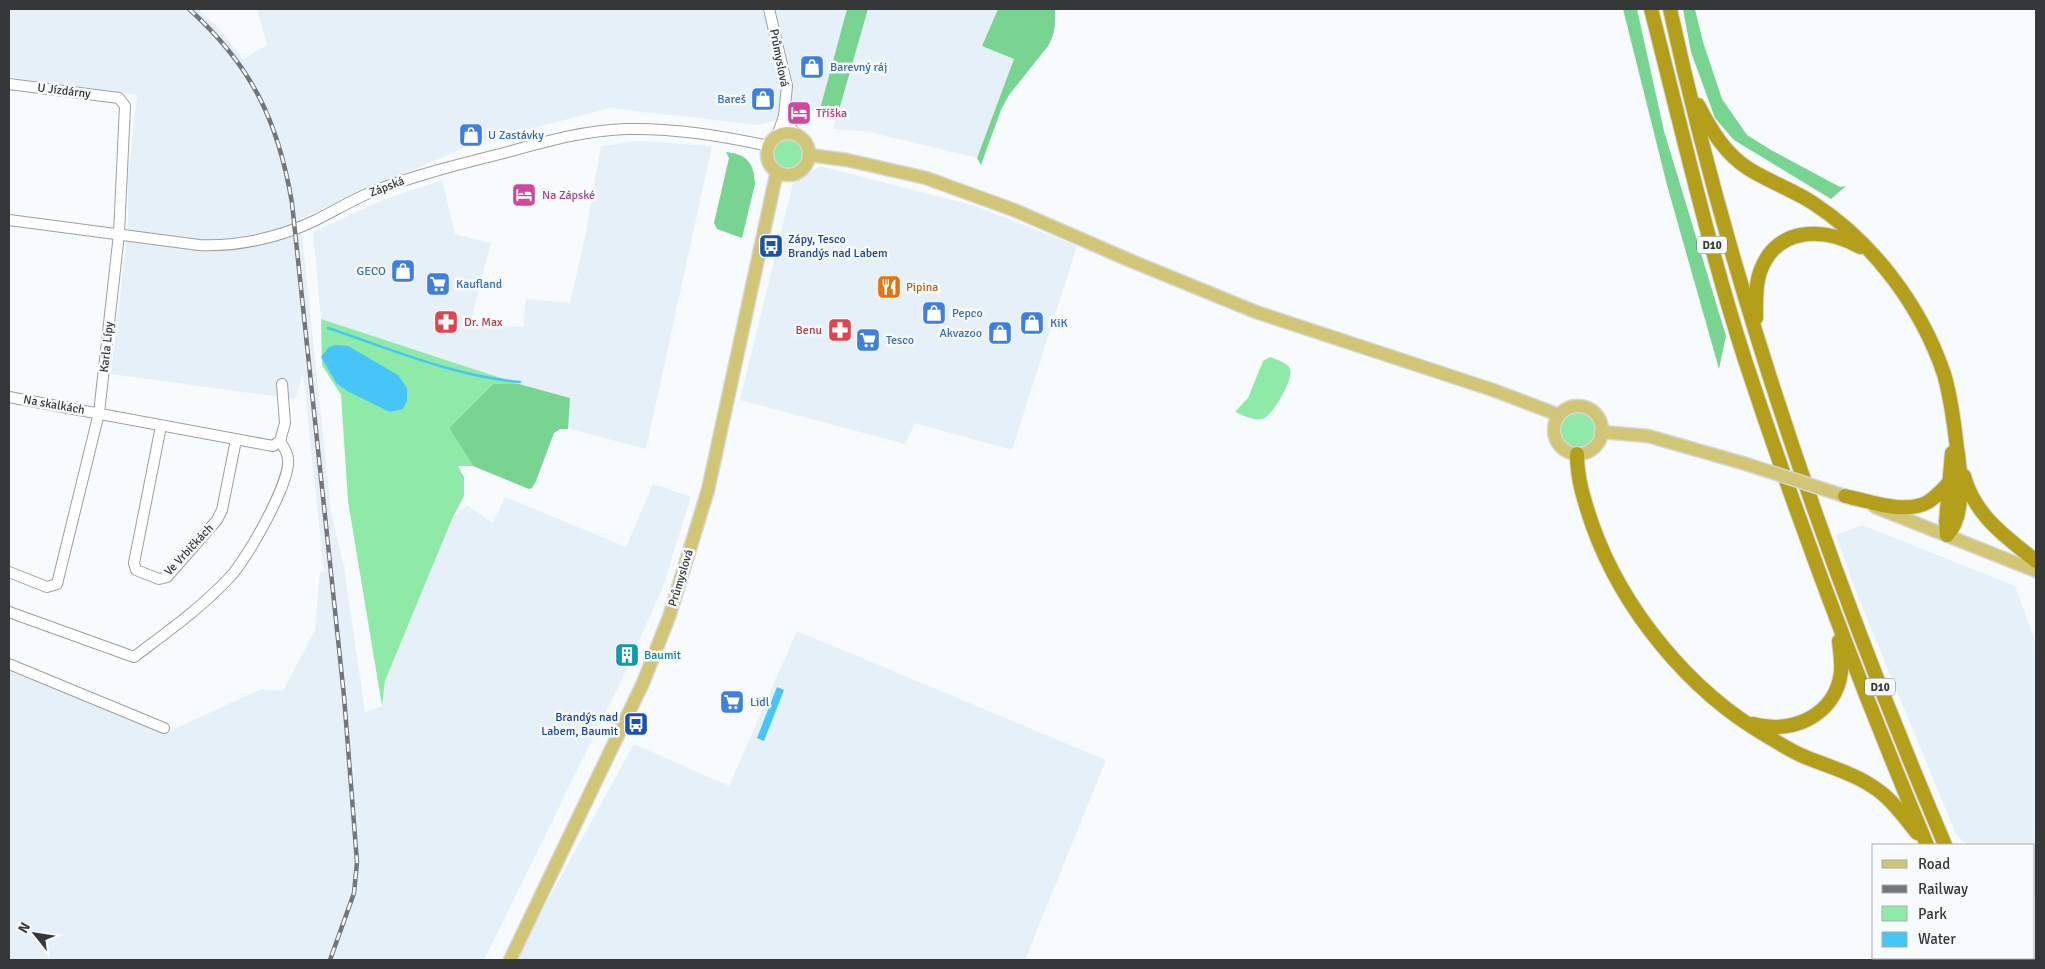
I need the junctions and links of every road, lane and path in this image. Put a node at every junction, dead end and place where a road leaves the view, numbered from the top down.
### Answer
1 (769, 9) edge
2 (1651, 9) edge
3 (1670, 9) edge
4 (1683, 67) junction
5 (9, 84) edge
6 (119, 98) joint
7 (784, 116) junction
8 (795, 134) junction
9 (778, 136) junction
10 (769, 146) junction
11 (809, 155) junction
12 (777, 171) junction
13 (9, 220) edge
14 (119, 234) junction
15 (1874, 257) junction
16 (1762, 350) junction
17 (282, 384) dead end
18 (9, 397) edge
19 (99, 413) junction
20 (1559, 415) junction
21 (161, 426) junction
22 (1955, 430) junction
23 (1602, 432) junction
24 (236, 440) junction
25 (276, 444) junction
26 (1577, 454) junction
27 (1959, 460) junction
28 (1948, 484) junction
29 (1845, 496) junction
30 (1947, 535) junction
31 (2036, 561) edge
32 (2036, 571) edge
33 (9, 572) edge
34 (1830, 606) junction
35 (9, 612) edge
36 (9, 664) edge
37 (1739, 719) junction
38 (164, 728) dead end
39 (1926, 844) edge
40 (1927, 844) edge
41 (1945, 844) edge
42 (510, 960) edge

1 - 7 street, Průmyslová
2 - 34 highway, D10
3 - 4 highway, D10
4 - 15 highway
4 - 16 highway, D10
5 - 6 street, U Jízdárny
6 - 14 street, Karla Lípy
7 - 8 street
7 - 9 street, Průmyslová
8 - 9 main road
8 - 11 main road
9 - 10 main road
10 - 12 main road
10 - 14 street, Zápská
11 - 12 main road
11 - 20 main road
12 - 42 main road, Průmyslová
13 - 14 street, Zápská
14 - 19 street, Karla Lípy
15 - 16 highway
15 - 22 highway
16 - 41 highway, D10
17 - 25 street
18 - 19 street, Na skalkách
19 - 21 street
19 - 33 street, Karla Lípy
20 - 23 main road
20 - 26 main road
21 - 24 street
21 - 24 street, Ve Vrbičkách
22 - 27 highway
22 - 28 highway
23 - 26 main road
23 - 29 main road, bridge
24 - 25 street
25 - 35 street
26 - 37 highway
27 - 30 highway
27 - 31 highway
28 - 29 highway
28 - 30 highway
29 - 30 main road
30 - 32 main road
34 - 37 highway
34 - 40 highway, D10
36 - 38 street
37 - 39 highway

